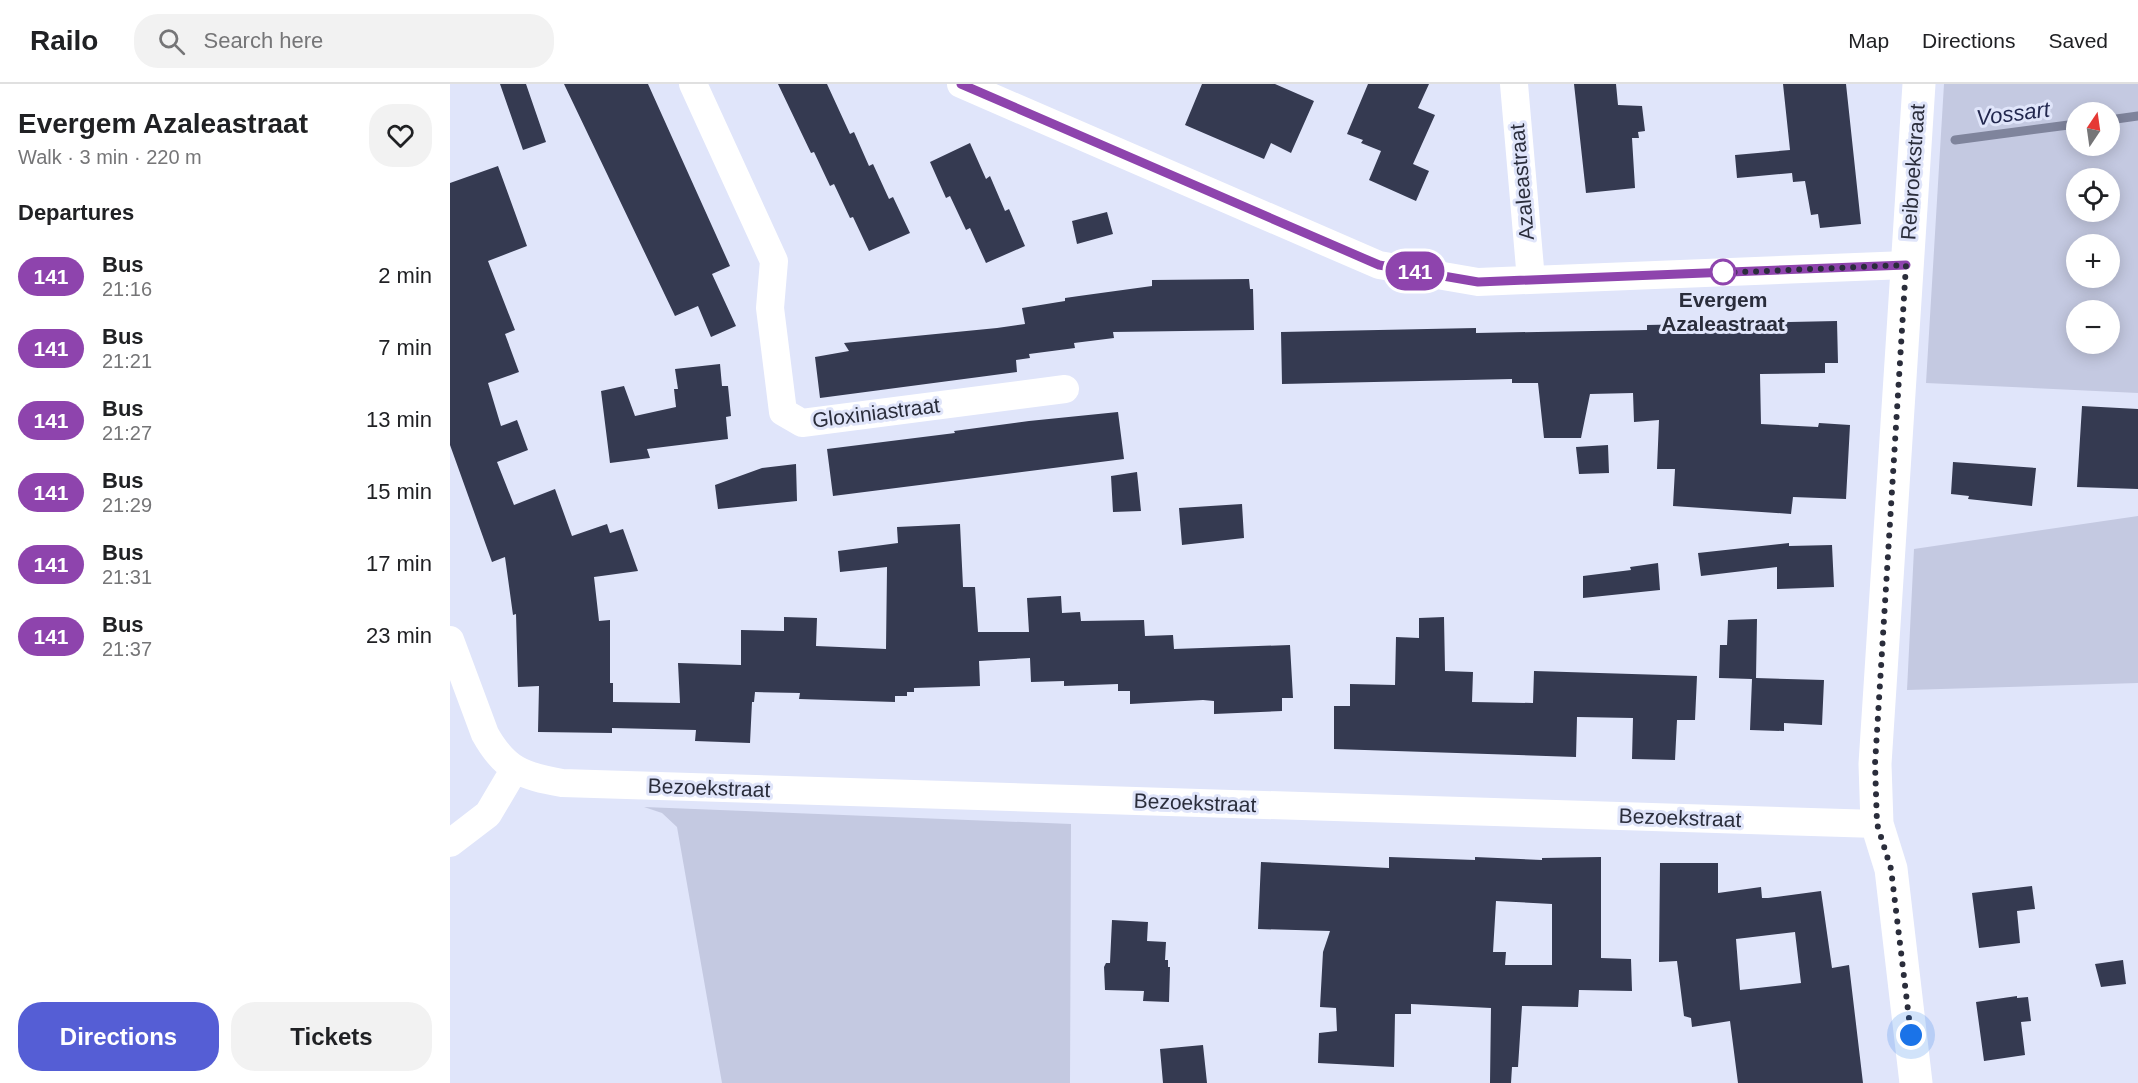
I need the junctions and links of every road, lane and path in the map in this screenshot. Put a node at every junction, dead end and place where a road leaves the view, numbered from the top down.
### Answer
1 (693, 84) edge
2 (961, 84) edge
3 (1514, 84) edge
4 (1919, 84) edge
5 (995, 91) edge
6 (1906, 265) junction
7 (1530, 280) junction
8 (1065, 389) dead end
9 (450, 640) edge
10 (514, 770) junction
11 (1877, 824) junction
12 (450, 843) edge
13 (1916, 1083) edge

1 - 8 street, Gloxiniastraat
2 - 5 street
3 - 7 street, Azaleastraat
4 - 6 street, Reibroekstraat
5 - 7 street
6 - 7 street
6 - 11 street, Reibroekstraat
9 - 10 street
10 - 11 street, Bezoekstraat
10 - 12 street
11 - 13 street, Reibroekstraat

